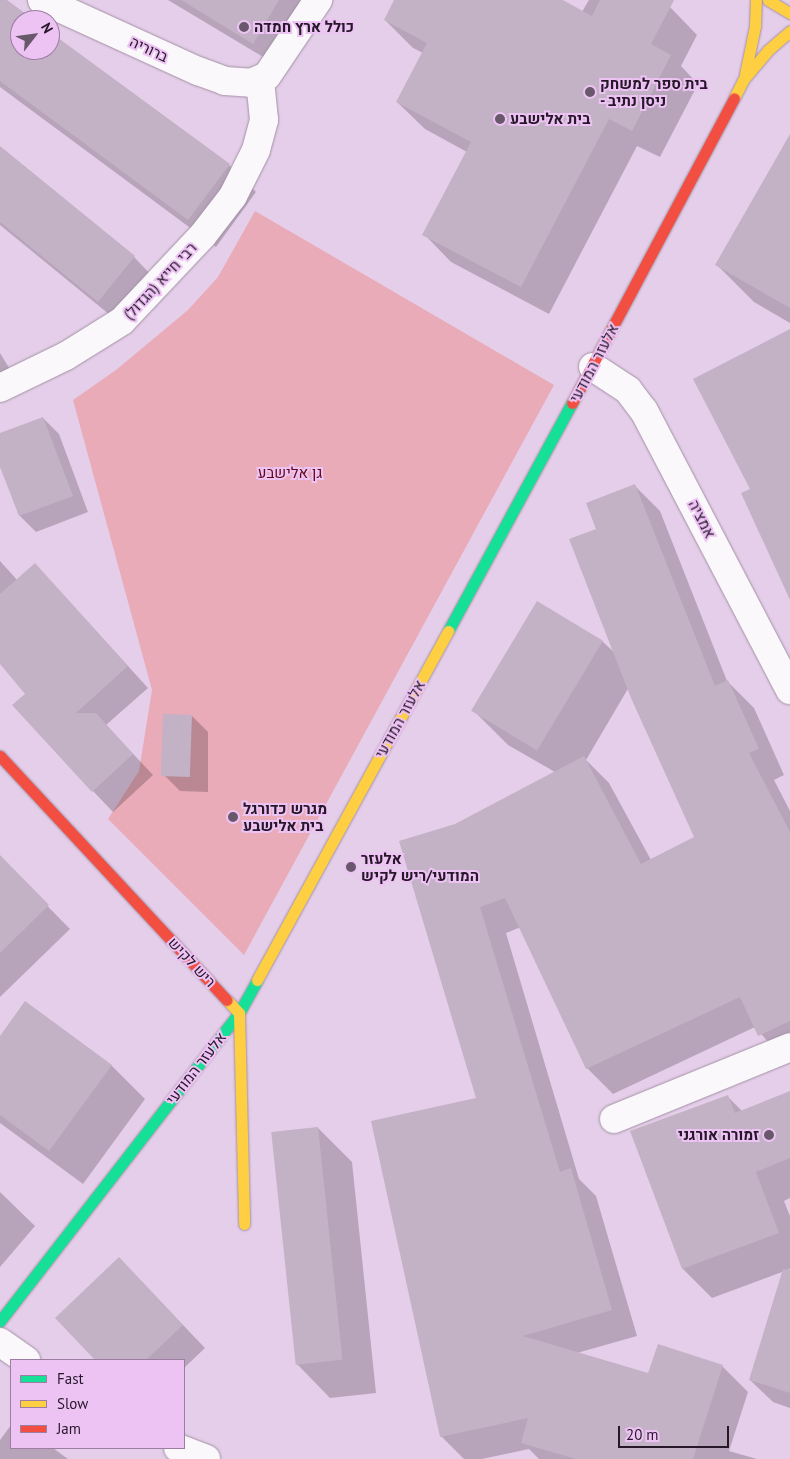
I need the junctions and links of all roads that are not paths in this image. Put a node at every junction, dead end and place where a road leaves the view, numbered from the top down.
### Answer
1 (42, 0) edge
2 (318, 0) edge
3 (756, 0) edge
4 (768, 0) edge
5 (790, 13) edge
6 (790, 31) edge
7 (260, 80) junction
8 (743, 80) junction
9 (593, 367) junction
10 (0, 388) edge
11 (788, 681) edge
12 (0, 756) edge
13 (239, 1013) junction
14 (790, 1047) edge
15 (614, 1119) dead end
16 (244, 1224) dead end
17 (0, 1321) edge
18 (0, 1342) edge
19 (25, 1359) edge
20 (181, 1449) edge
21 (206, 1459) edge

1 - 7 street, ברוריה
2 - 7 street
3 - 8 street, אלעזר המודעי
4 - 5 street
6 - 8 street, אלעזר המודעי
7 - 10 street, רבי חייא (הגדול)
8 - 9 street, אלעזר המודעי
9 - 11 street, אמציה
9 - 13 street, אלעזר המודעי
12 - 13 street, ריש לקיש
13 - 16 street
13 - 17 street, אלעזר המודעי
14 - 15 street
18 - 19 street
20 - 21 street

